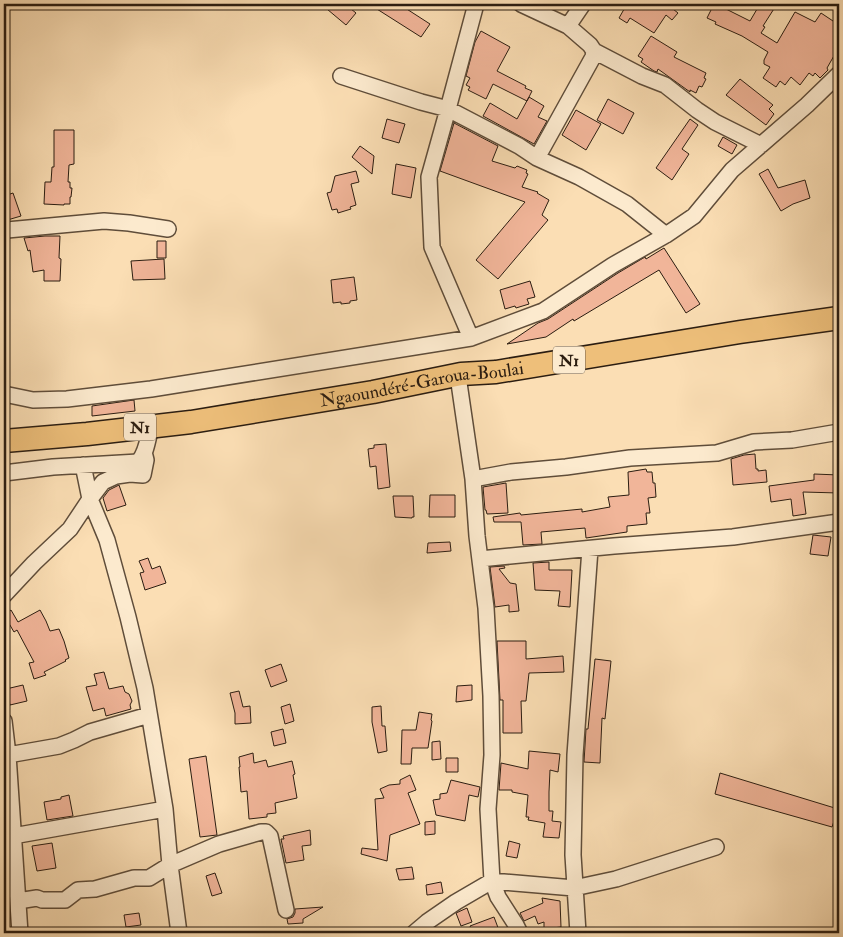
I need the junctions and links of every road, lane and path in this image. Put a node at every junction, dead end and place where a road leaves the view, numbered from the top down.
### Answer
1 (476, 4) edge
2 (521, 4) edge
3 (583, 4) edge
4 (568, 26) junction
5 (594, 51) junction
6 (839, 74) edge
7 (341, 76) dead end
8 (448, 109) junction
9 (761, 145) junction
10 (537, 158) junction
11 (168, 229) dead end
12 (4, 231) edge
13 (666, 236) junction
14 (839, 318) edge
15 (471, 338) junction
16 (461, 374) junction
17 (4, 394) edge
18 (151, 426) junction
19 (839, 432) edge
20 (4, 441) edge
21 (144, 452) junction
22 (83, 465) junction
23 (4, 473) edge
24 (473, 479) junction
25 (90, 499) junction
26 (839, 522) edge
27 (590, 549) junction
28 (480, 559) junction
29 (4, 595) edge
30 (149, 715) junction
31 (4, 721) edge
32 (8, 755) junction
33 (165, 809) junction
34 (13, 836) junction
35 (716, 847) dead end
36 (170, 865) junction
37 (492, 881) junction
38 (574, 888) junction
39 (18, 901) junction
40 (286, 910) dead end
41 (20, 933) edge
42 (179, 933) edge
43 (414, 933) edge
44 (520, 933) edge
45 (578, 933) edge

1 - 8 street
2 - 4 street
3 - 4 street
4 - 5 street
5 - 9 street
5 - 10 street
6 - 9 street
7 - 8 street
8 - 10 street
8 - 15 street
9 - 13 street
10 - 13 street
11 - 12 street
13 - 15 street
14 - 16 highway, Ngaoundéré-Garoua-Boulai / N1
15 - 17 street
16 - 18 highway, Ngaoundéré-Garoua-Boulai / N1
16 - 24 street
18 - 20 highway, Ngaoundéré-Garoua-Boulai / N1
18 - 21 street
19 - 24 street
21 - 22 street
21 - 25 street
22 - 23 street
22 - 25 street
24 - 28 street
25 - 29 street
25 - 30 street
26 - 27 street
27 - 28 street
27 - 38 street
28 - 37 street
30 - 32 street
30 - 33 street
31 - 32 street
32 - 34 street
33 - 34 street
33 - 36 street
34 - 39 street
35 - 38 street
36 - 39 street
36 - 40 street
36 - 42 street
37 - 38 street
37 - 43 street
37 - 44 street
38 - 45 street
39 - 41 street

